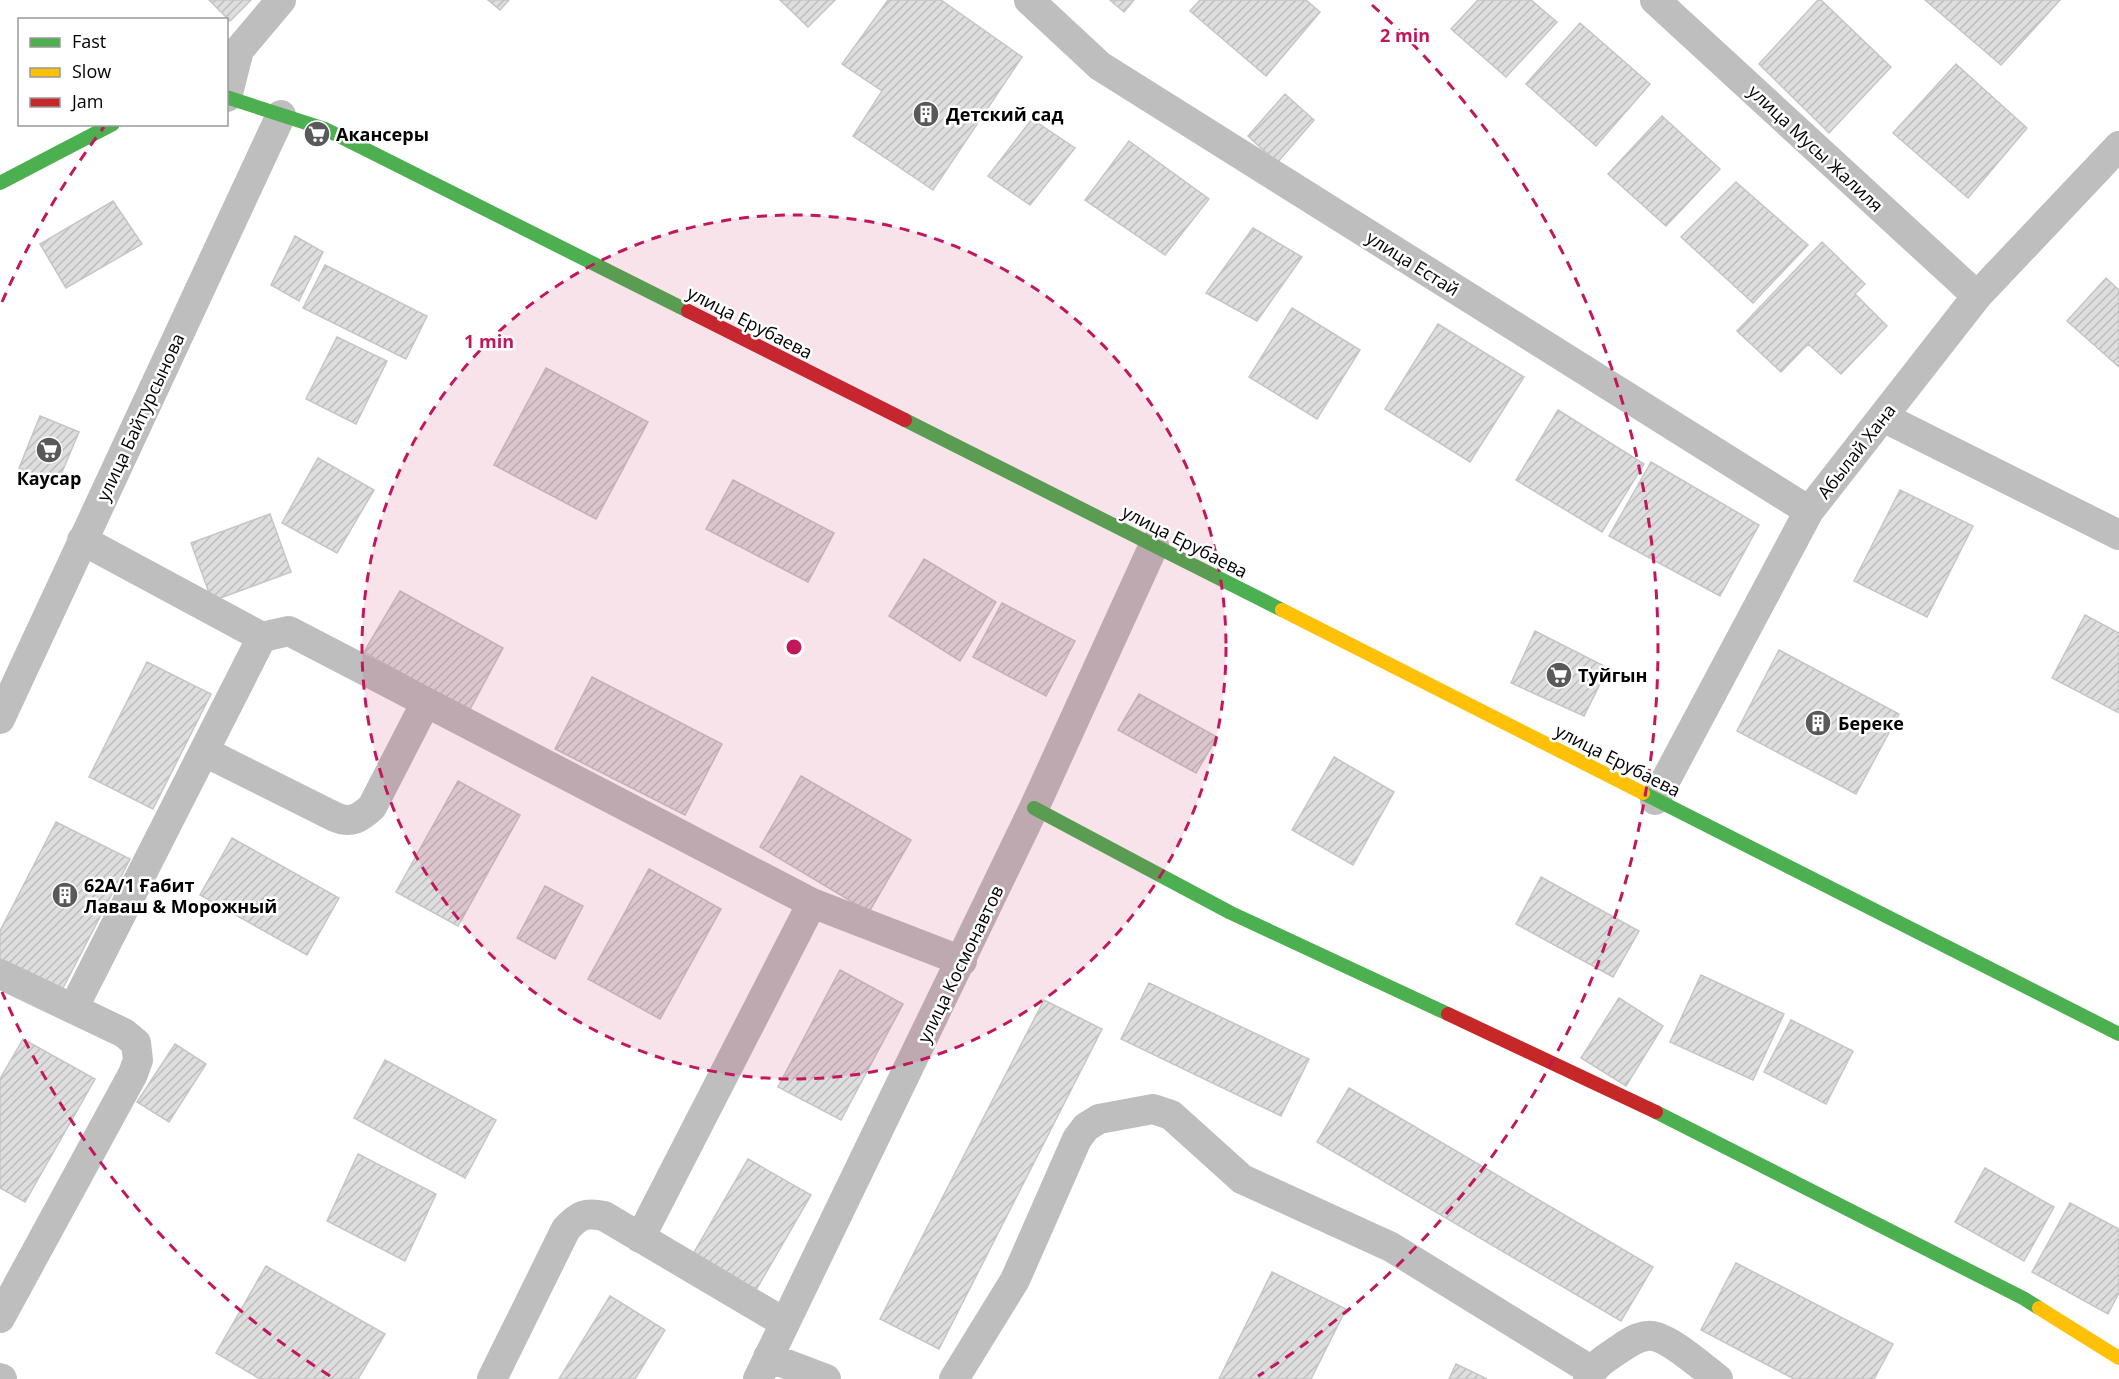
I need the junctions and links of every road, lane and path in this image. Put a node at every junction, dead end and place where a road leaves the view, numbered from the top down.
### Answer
1 (281, 0) edge
2 (1029, 0) edge
3 (1655, 0) edge
4 (228, 93) edge
5 (228, 97) edge
6 (281, 115) junction
7 (109, 126) edge
8 (2119, 146) edge
9 (0, 183) edge
10 (1977, 296) junction
11 (1883, 417) junction
12 (1809, 511) junction
13 (2119, 535) edge
14 (82, 540) junction
15 (1154, 545) junction
16 (262, 638) junction
17 (425, 704) junction
18 (0, 719) edge
19 (205, 752) junction
20 (1655, 800) junction
21 (1034, 808) junction
22 (812, 903) junction
23 (962, 960) junction
24 (0, 974) edge
25 (73, 1009) junction
26 (2119, 1034) edge
27 (640, 1238) junction
28 (0, 1318) edge
29 (785, 1323) junction
30 (2119, 1358) edge
31 (763, 1368) edge
32 (1590, 1375) edge
33 (492, 1379) edge
34 (826, 1379) edge
35 (954, 1379) edge
36 (1718, 1379) edge

1 - 4 street
2 - 12 street, улица Естай
3 - 10 street, улица Мусы Жалиля
5 - 6 street, улица Ерубаева
6 - 14 street, улица Байтурсынова
6 - 15 street, улица Ерубаева
7 - 9 street
8 - 10 street, Абылай Хана
10 - 11 street, Абылай Хана
11 - 12 street, Абылай Хана
11 - 13 street
12 - 20 street, Абылай Хана
14 - 16 street
14 - 18 street, улица Байтурсынова
15 - 20 street, улица Ерубаева
15 - 21 street, улица Космонавтов
16 - 17 street
16 - 19 street
17 - 19 street
17 - 22 street
19 - 25 street
20 - 26 street, улица Ерубаева
21 - 23 street, улица Космонавтов
21 - 30 street
22 - 23 street
22 - 27 street
23 - 29 street, улица Космонавтов
24 - 25 street
25 - 28 street
27 - 29 street
27 - 33 street
29 - 31 street, улица Космонавтов
31 - 34 street
32 - 35 street
32 - 36 street

